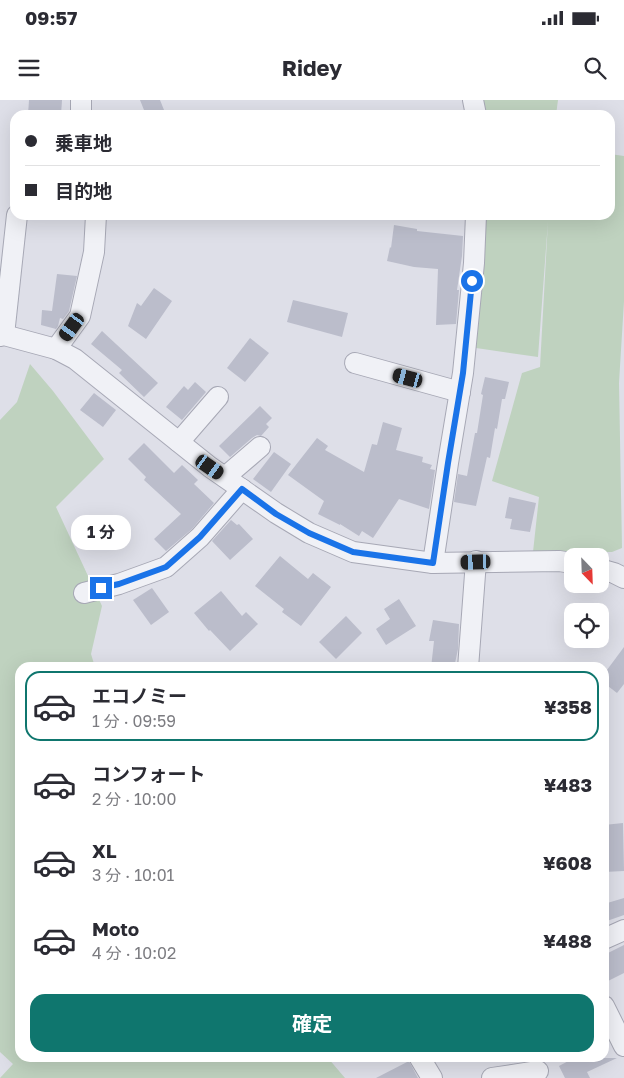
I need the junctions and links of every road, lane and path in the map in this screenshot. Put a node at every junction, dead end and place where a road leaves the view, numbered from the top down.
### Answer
1 (17, 220) edge
2 (96, 220) edge
3 (476, 220) edge
4 (0, 234) edge
5 (13, 256) junction
6 (2, 335) edge
7 (56, 349) junction
8 (355, 363) dead end
9 (460, 392) junction
10 (218, 397) dead end
11 (179, 442) junction
12 (260, 447) dead end
13 (225, 477) junction
14 (242, 489) junction
15 (476, 562) junction
16 (564, 562) edge
17 (433, 563) junction
18 (84, 593) dead end
19 (468, 662) edge
20 (624, 930) edge
21 (609, 937) edge
22 (609, 1020) edge
23 (624, 1046) edge
24 (422, 1062) edge
25 (537, 1069) edge
26 (432, 1078) edge
27 (492, 1078) edge

1 - 5 street
2 - 7 street
3 - 9 street
4 - 5 street
5 - 6 street
6 - 7 street
7 - 11 street
8 - 9 street
9 - 17 street
10 - 11 street
11 - 13 street
12 - 13 street
13 - 14 street
14 - 17 street
14 - 18 street
15 - 16 street
15 - 17 street
15 - 19 street
20 - 21 street
22 - 23 street
24 - 26 street
25 - 27 street

